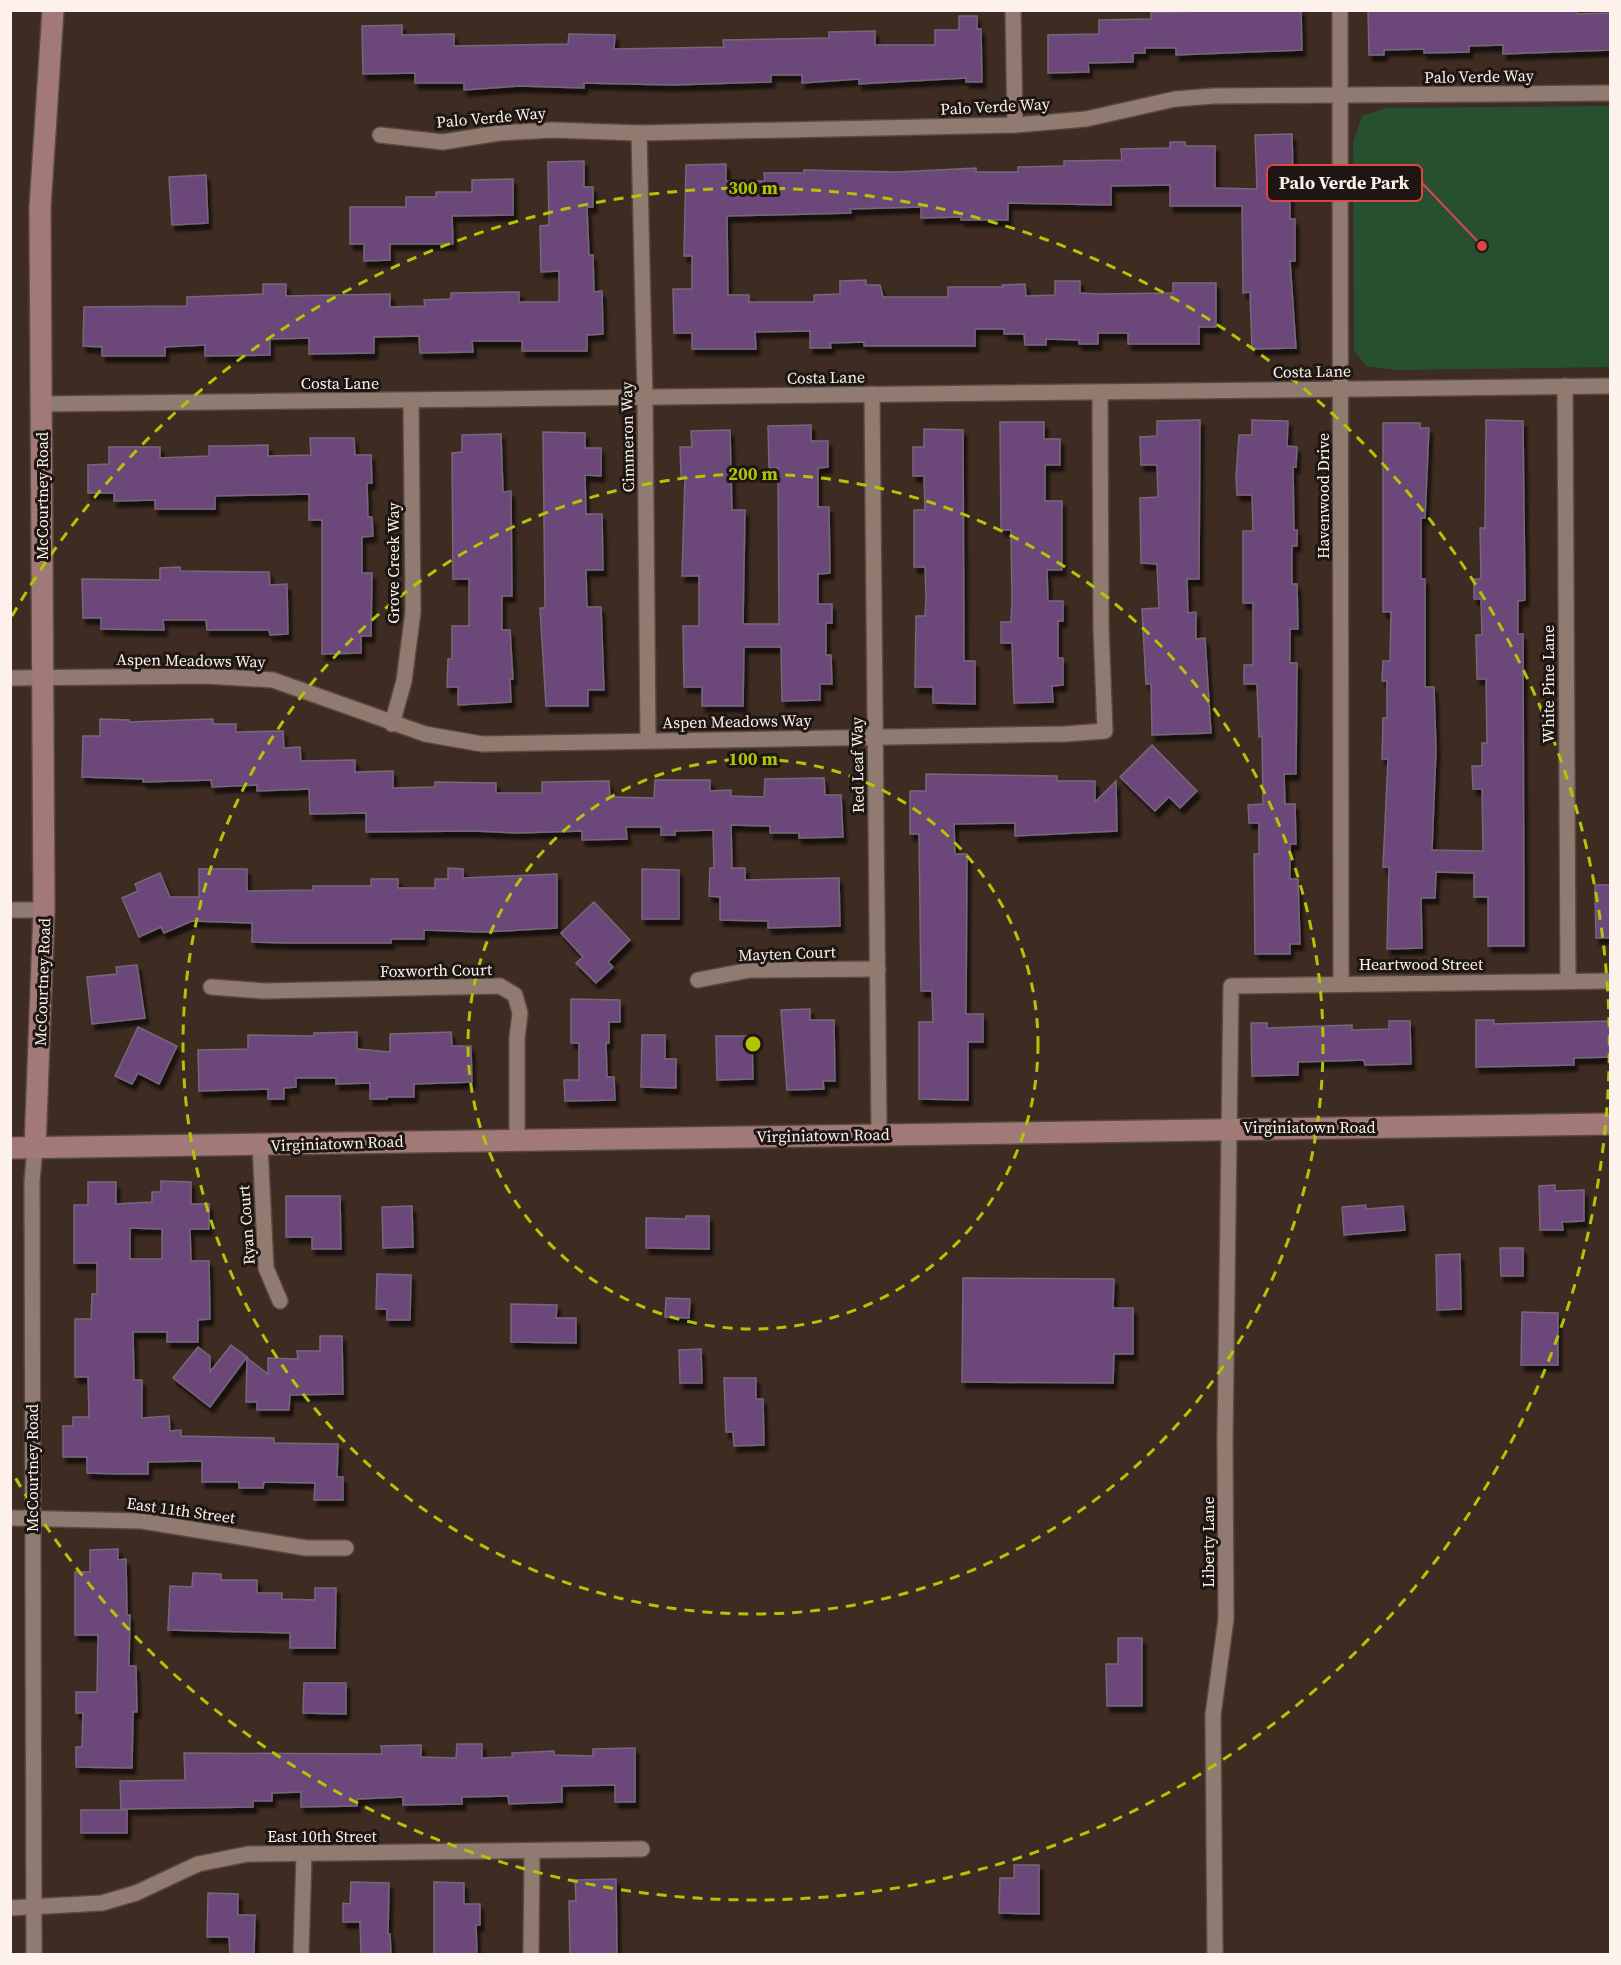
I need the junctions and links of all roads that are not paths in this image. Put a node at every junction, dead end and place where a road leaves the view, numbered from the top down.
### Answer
1 (53, 10) edge
2 (1013, 10) edge
3 (1340, 10) edge
4 (1611, 93) edge
5 (1340, 96) junction
6 (1015, 126) junction
7 (639, 133) junction
8 (380, 135) dead end
9 (1565, 386) junction
10 (1611, 386) edge
11 (1341, 389) junction
12 (1100, 392) junction
13 (872, 394) junction
14 (645, 398) junction
15 (411, 401) junction
16 (42, 404) junction
17 (43, 677) junction
18 (10, 678) edge
19 (392, 724) junction
20 (875, 736) junction
21 (648, 741) junction
22 (10, 910) edge
23 (44, 910) junction
24 (878, 969) junction
25 (698, 980) dead end
26 (1568, 981) junction
27 (1611, 981) edge
28 (1341, 982) junction
29 (1231, 986) joint
30 (211, 987) dead end
31 (1611, 1124) edge
32 (1228, 1128) junction
33 (879, 1134) junction
34 (517, 1139) junction
35 (260, 1145) junction
36 (10, 1148) edge
37 (35, 1148) junction
38 (280, 1301) dead end
39 (10, 1518) edge
40 (32, 1518) junction
41 (346, 1548) dead end
42 (642, 1849) dead end
43 (532, 1851) junction
44 (304, 1855) junction
45 (10, 1908) edge
46 (34, 1908) junction
47 (34, 1954) edge
48 (301, 1954) edge
49 (531, 1954) edge
50 (1215, 1954) edge

1 - 16 street, McCourtney Road
2 - 6 street
3 - 5 street, Havenwood Drive
4 - 5 street, Palo Verde Way
5 - 6 street, Palo Verde Way
5 - 11 street, Havenwood Drive
6 - 7 street, Palo Verde Way
7 - 8 street, Palo Verde Way
7 - 14 street, Cimmeron Way
9 - 10 street, Costa Lane
9 - 11 street, Costa Lane
9 - 26 street, White Pine Lane
11 - 12 street, Costa Lane
11 - 28 street, Havenwood Drive
12 - 13 street, Costa Lane
12 - 20 street, Aspen Meadows Way
13 - 14 street, Costa Lane
13 - 20 street, Red Leaf Way
14 - 15 street, Costa Lane
14 - 21 street, Cimmeron Way
15 - 16 street, Costa Lane
15 - 19 street, Grove Creek Way
16 - 17 street, McCourtney Road
17 - 18 street, Aspen Meadows Way
17 - 19 street, Aspen Meadows Way
17 - 23 street, McCourtney Road
19 - 21 street, Aspen Meadows Way
20 - 21 street, Aspen Meadows Way
20 - 24 street, Red Leaf Way
22 - 23 street
23 - 37 street, McCourtney Road
24 - 25 street, Mayten Court
24 - 33 street, Red Leaf Way
26 - 27 street, Heartwood Street
26 - 28 street, Heartwood Street
28 - 29 street, Heartwood Street
29 - 32 street, Liberty Lane
30 - 34 street, Foxworth Court
31 - 32 street, Virginiatown Road
32 - 33 street, Virginiatown Road
32 - 50 street, Liberty Lane
33 - 34 street, Virginiatown Road
34 - 35 street, Virginiatown Road
35 - 37 street, Virginiatown Road
35 - 38 street, Ryan Court
36 - 37 street, Virginiatown Road
37 - 40 street, McCourtney Road
39 - 40 street, East 11th Street
40 - 41 street, East 11th Street
40 - 46 street, McCourtney Road
42 - 43 street, East 10th Street
43 - 44 street, East 10th Street
43 - 49 street
44 - 46 street, East 10th Street
44 - 48 street
45 - 46 street, East 10th Street
46 - 47 street, McCourtney Road

